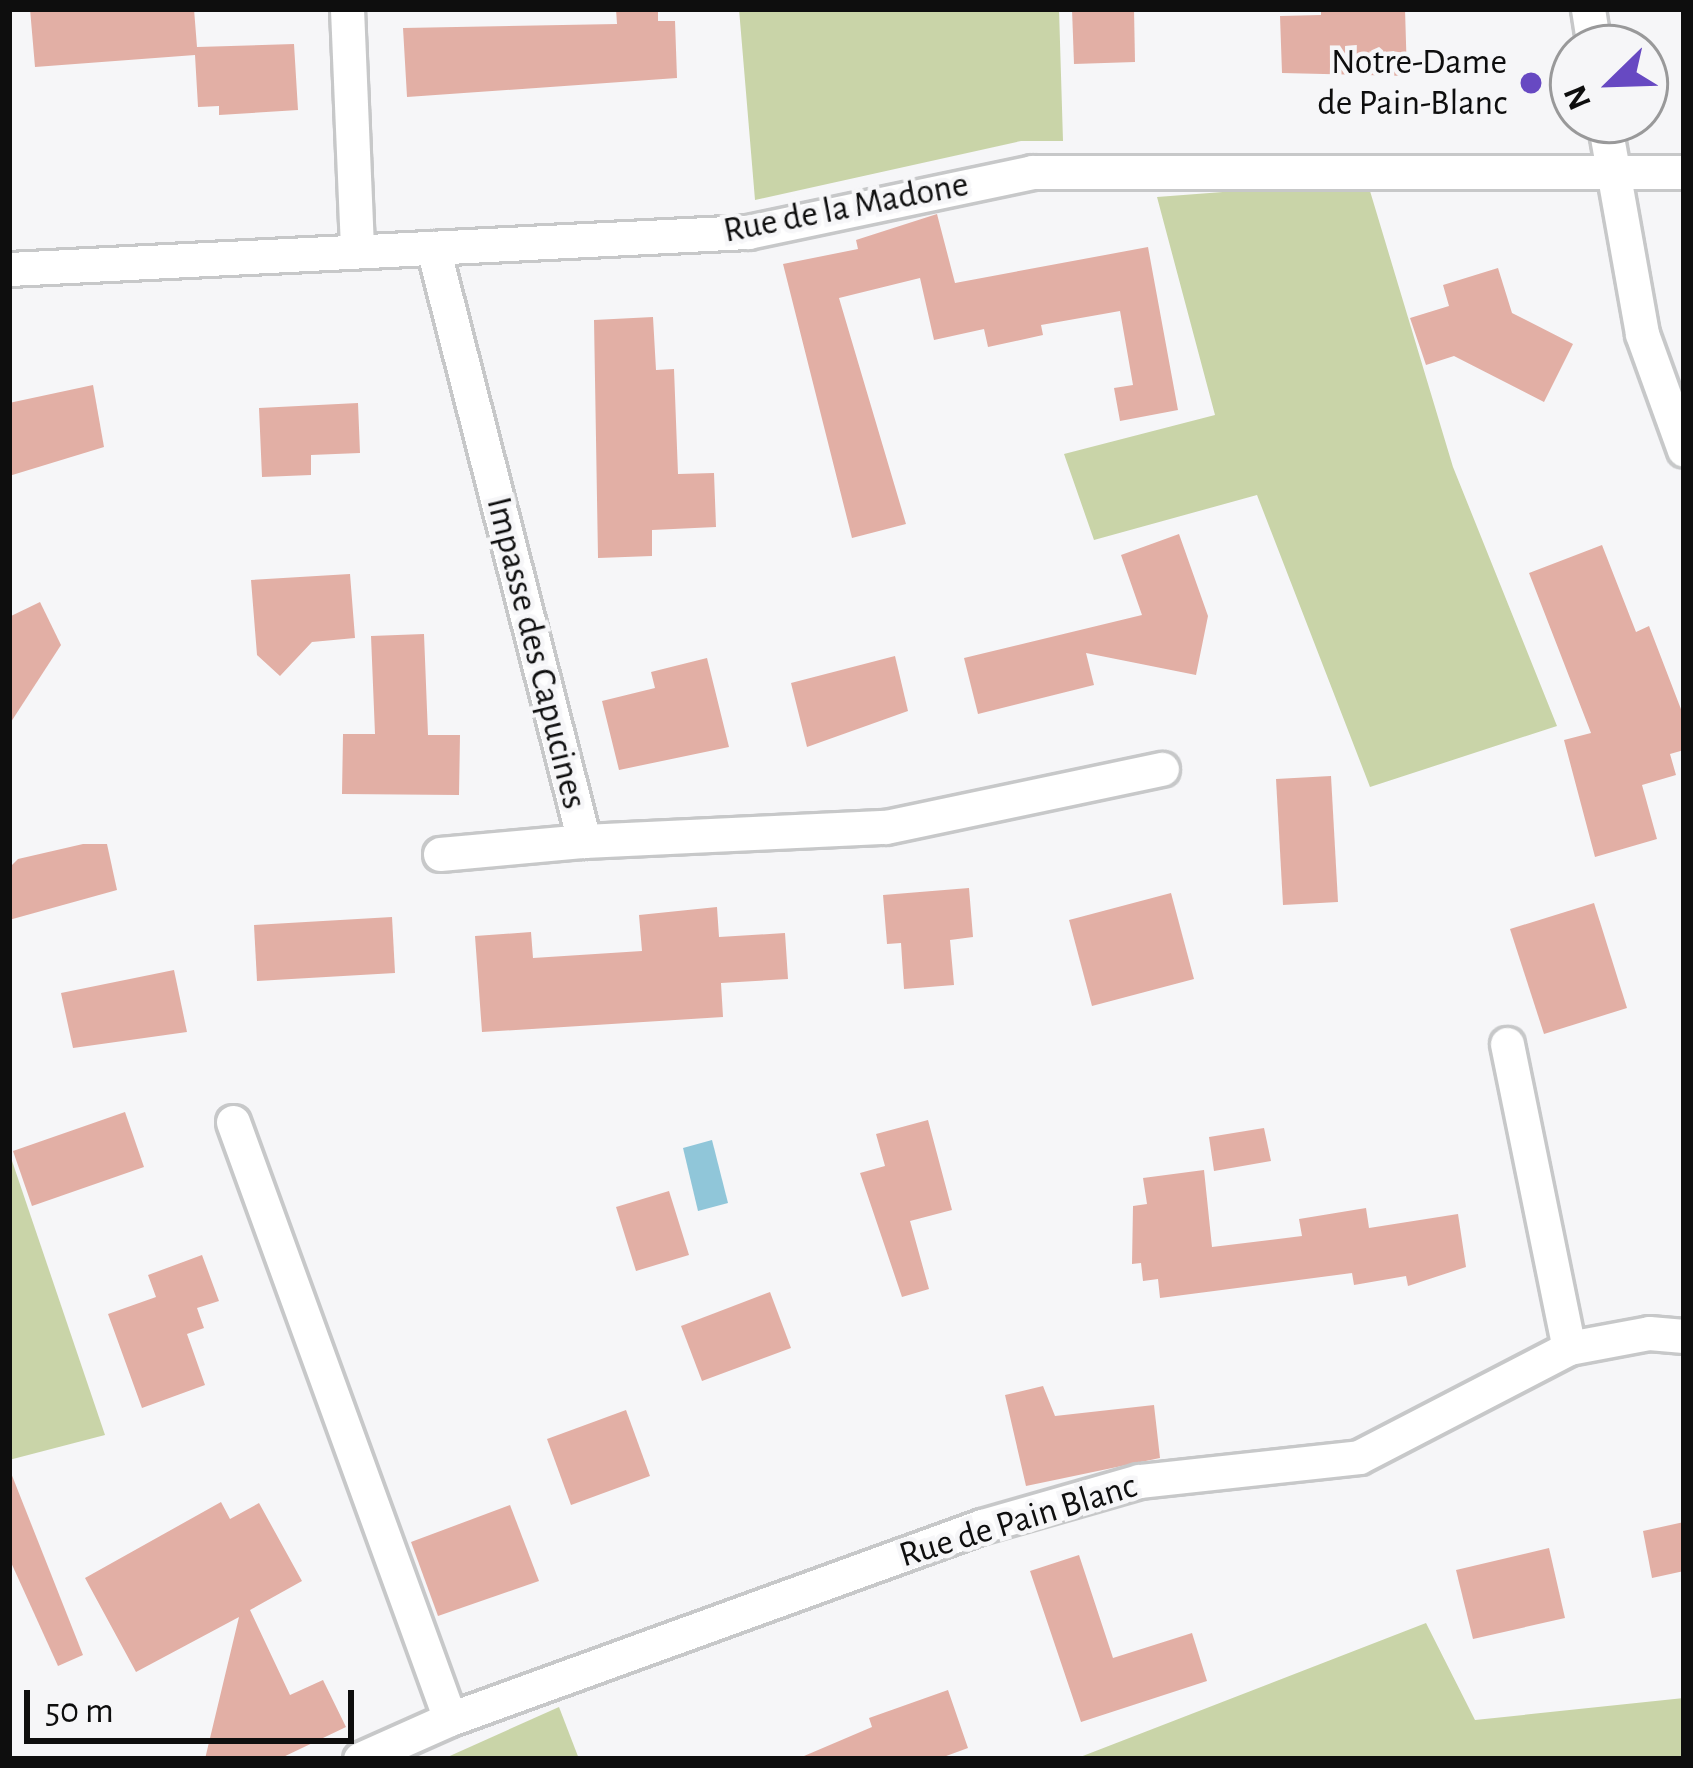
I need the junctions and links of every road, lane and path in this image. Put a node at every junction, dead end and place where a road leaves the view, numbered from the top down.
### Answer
1 (346, 9) edge
2 (1608, 144) edge
3 (1612, 172) junction
4 (1684, 172) edge
5 (357, 248) junction
6 (434, 248) junction
7 (9, 269) edge
8 (1684, 450) edge
9 (1162, 769) dead end
10 (584, 841) junction
11 (440, 854) dead end
12 (1507, 1044) dead end
13 (233, 1122) dead end
14 (1684, 1336) edge
15 (1568, 1348) junction
16 (450, 1719) junction
17 (360, 1759) edge

1 - 5 street
2 - 3 street
3 - 4 street, Rue de la Madone
3 - 6 street, Rue de la Madone
3 - 8 street
5 - 6 street, Rue de la Madone
5 - 7 street, Rue de la Madone
6 - 10 street, Impasse des Capucines
9 - 10 street, Impasse des Capucines
10 - 11 street
12 - 15 street
13 - 16 street
14 - 15 street, Rue de Pain Blanc
15 - 16 street, Rue de Pain Blanc
16 - 17 street, Rue de Pain Blanc

